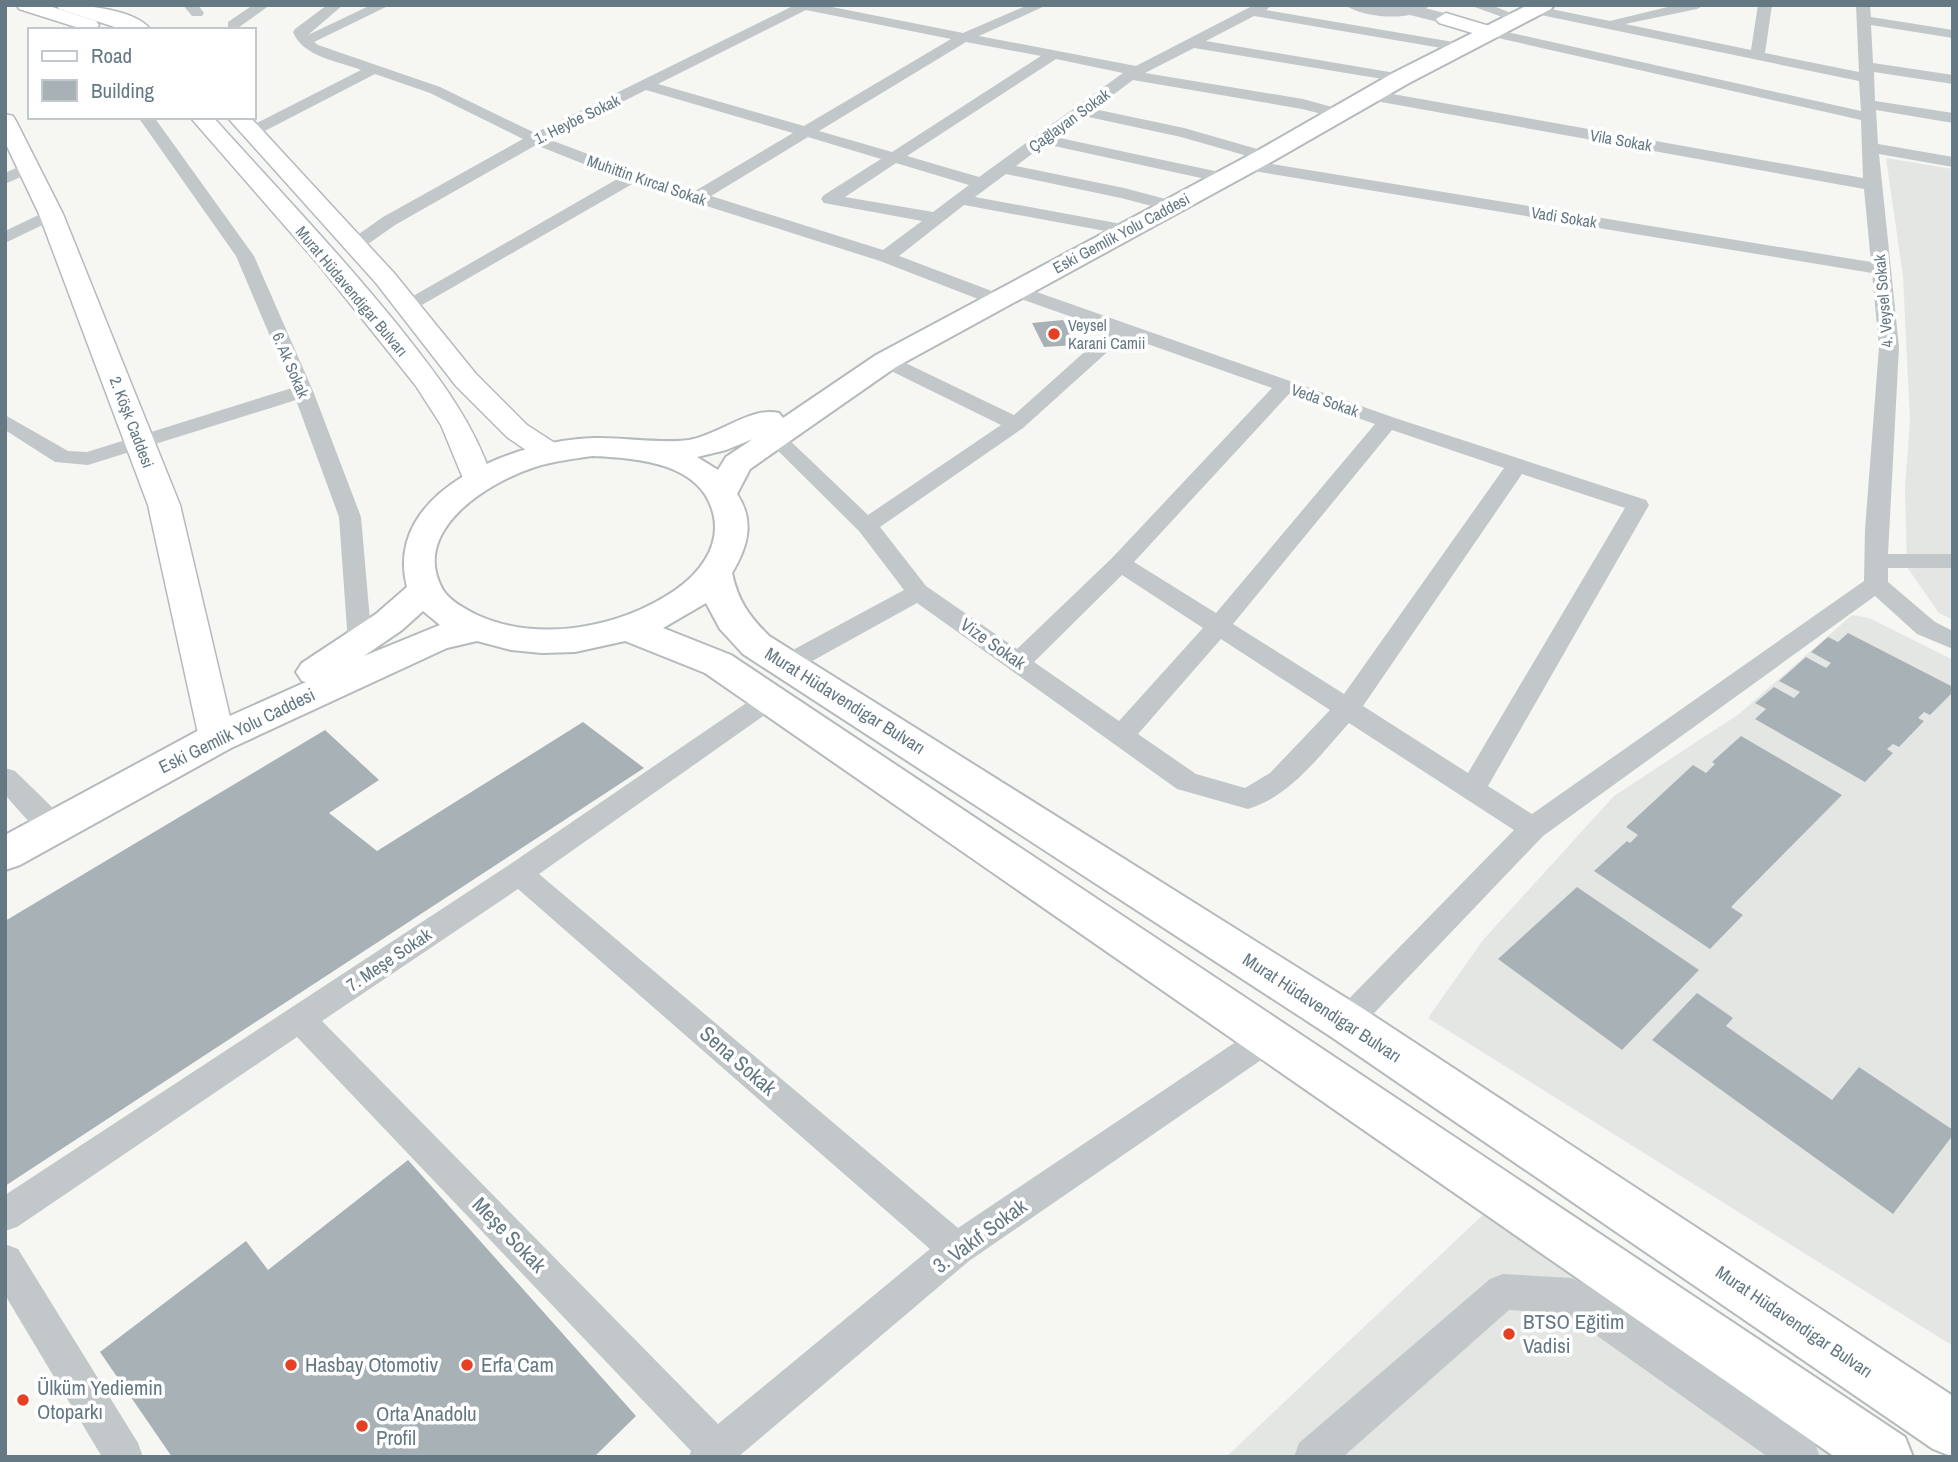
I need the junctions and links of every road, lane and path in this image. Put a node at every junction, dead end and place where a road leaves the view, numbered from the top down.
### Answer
1 (26, 5) edge
2 (66, 5) edge
3 (263, 5) edge
4 (336, 5) edge
5 (383, 5) edge
6 (1040, 5) edge
7 (1352, 5) edge
8 (1392, 5) edge
9 (1476, 5) edge
10 (1697, 5) edge
11 (1765, 5) edge
12 (805, 6) edge
13 (1259, 8) edge
14 (1417, 8) edge
15 (1533, 11) edge
16 (1863, 13) edge
17 (1446, 19) joint
18 (1608, 24) junction
19 (233, 25) dead end
20 (95, 28) edge
21 (137, 28) edge
22 (1489, 32) junction
23 (1953, 34) edge
24 (962, 38) junction
25 (304, 42) junction
26 (1192, 43) junction
27 (1459, 47) junction
28 (1053, 55) junction
29 (1757, 55) junction
30 (374, 69) junction
31 (1865, 72) junction
32 (1133, 73) junction
33 (1401, 78) junction
34 (1953, 80) edge
35 (645, 85) junction
36 (1370, 95) junction
37 (1083, 111) junction
38 (1868, 111) junction
39 (1338, 113) junction
40 (1953, 118) edge
41 (147, 119) edge
42 (203, 119) edge
43 (256, 119) edge
44 (5, 121) edge
45 (244, 124) edge
46 (807, 132) junction
47 (535, 139) junction
48 (1043, 139) junction
49 (1870, 148) junction
50 (895, 158) junction
51 (1256, 161) junction
52 (1953, 162) edge
53 (1003, 167) junction
54 (18, 173) edge
55 (632, 177) junction
56 (1224, 178) junction
57 (982, 183) junction
58 (1872, 185) junction
59 (696, 198) junction
60 (961, 198) junction
61 (1171, 206) junction
62 (51, 214) junction
63 (936, 218) junction
64 (1126, 230) junction
65 (5, 238) edge
66 (355, 245) junction
67 (886, 257) junction
68 (1880, 269) junction
69 (1006, 295) junction
70 (408, 307) junction
71 (1121, 329) junction
72 (886, 361) junction
73 (1285, 386) junction
74 (303, 391) junction
75 (5, 421) edge
76 (1388, 422) junction
77 (1016, 424) junction
78 (775, 438) junction
79 (141, 444) junction
80 (633, 449) junction
81 (550, 453) junction
82 (1517, 465) junction
83 (478, 481) junction
84 (722, 492) junction
85 (866, 526) junction
86 (1953, 561) edge
87 (1120, 563) junction
88 (715, 572) junction
89 (1876, 573) junction
90 (426, 589) junction
91 (918, 592) junction
92 (1218, 627) junction
93 (625, 628) junction
94 (478, 629) junction
95 (1953, 641) edge
96 (360, 642) junction
97 (1019, 662) junction
98 (779, 681) junction
99 (1346, 709) junction
100 (1122, 735) junction
101 (217, 738) junction
102 (5, 778) edge
103 (1473, 789) junction
104 (54, 827) junction
105 (1533, 828) junction
106 (5, 854) edge
107 (519, 873) junction
108 (300, 1020) junction
109 (1346, 1022) junction
110 (1269, 1037) junction
111 (5, 1215) edge
112 (957, 1249) junction
113 (5, 1261) edge
114 (1953, 1429) edge
115 (713, 1453) edge
116 (124, 1457) edge
117 (1313, 1457) edge
118 (1801, 1457) edge
119 (1885, 1457) edge

1 - 20 main road
2 - 21 main road
3 - 19 street
4 - 25 street
5 - 25 street
6 - 24 street
7 - 14 street
8 - 14 street
9 - 15 street
10 - 18 street
11 - 29 street
12 - 24 street
12 - 35 street, 1. Heybe Sokak
13 - 26 street, Çağlayan Sokak
13 - 27 street
14 - 17 street
15 - 18 street
15 - 22 main road, Eski Gemlik Yolu Caddesi
16 - 23 street
16 - 31 street, 4. Veysel Sokak
17 - 22 main road
18 - 29 street
22 - 27 main road, Eski Gemlik Yolu Caddesi
22 - 38 street
24 - 28 street
24 - 46 street
25 - 30 street, Muhittin Kırcal Sokak
26 - 32 street, Çağlayan Sokak
26 - 33 street
27 - 33 main road, Eski Gemlik Yolu Caddesi
28 - 32 street
28 - 50 street
29 - 31 street
30 - 43 street
30 - 47 street, Muhittin Kırcal Sokak
31 - 34 street
31 - 38 street, 4. Veysel Sokak
32 - 37 street, Çağlayan Sokak
32 - 39 street
33 - 36 main road, Eski Gemlik Yolu Caddesi
35 - 46 street
35 - 47 street, 1. Heybe Sokak
36 - 39 main road, Eski Gemlik Yolu Caddesi
36 - 58 street, Vila Sokak
37 - 48 street, Çağlayan Sokak
37 - 51 street, Vadi Sokak
38 - 40 street
38 - 49 street, 4. Veysel Sokak
39 - 51 main road, Eski Gemlik Yolu Caddesi
41 - 74 street, 6. Ak Sokak
42 - 83 main road, Murat Hüdavendigar Bulvarı
44 - 54 main road, 2. Köşk Caddesi
45 - 66 main road, Murat Hüdavendigar Bulvarı
46 - 50 street
46 - 59 street
47 - 55 street, Muhittin Kırcal Sokak
47 - 66 street, 1. Heybe Sokak
48 - 53 street, Çağlayan Sokak
48 - 56 street
49 - 52 street
49 - 58 street, 4. Veysel Sokak
50 - 57 street
50 - 63 street
51 - 56 main road, Eski Gemlik Yolu Caddesi
51 - 68 street, Vadi Sokak
53 - 57 street, Çağlayan Sokak
53 - 61 street
54 - 62 main road, 2. Köşk Caddesi
55 - 59 street, Muhittin Kırcal Sokak
55 - 70 street
56 - 61 main road, Eski Gemlik Yolu Caddesi
57 - 60 street, Çağlayan Sokak
58 - 68 street, 4. Veysel Sokak
59 - 67 street, Muhittin Kırcal Sokak
60 - 63 street, Çağlayan Sokak
60 - 64 street
61 - 64 main road, Eski Gemlik Yolu Caddesi
62 - 65 street
62 - 79 main road, 2. Köşk Caddesi
63 - 67 street, Çağlayan Sokak
64 - 69 main road, Eski Gemlik Yolu Caddesi
66 - 70 main road, Murat Hüdavendigar Bulvarı
67 - 69 street, Muhittin Kırcal Sokak
68 - 89 street, 4. Veysel Sokak
69 - 71 street, Veda Sokak
69 - 72 main road, Eski Gemlik Yolu Caddesi
70 - 81 main road, Murat Hüdavendigar Bulvarı
71 - 73 street, Veda Sokak
71 - 77 street
72 - 77 street
72 - 78 main road, Eski Gemlik Yolu Caddesi
72 - 80 main road
73 - 76 street, Veda Sokak
73 - 87 street
74 - 79 street
74 - 96 street, 6. Ak Sokak
75 - 79 street
76 - 82 street, Veda Sokak
76 - 92 street
77 - 85 street
78 - 84 main road, Eski Gemlik Yolu Caddesi
78 - 85 street, Vize Sokak
79 - 101 main road, 2. Köşk Caddesi
80 - 81 main road
80 - 84 main road
81 - 83 main road
82 - 99 street
82 - 103 street, Veda Sokak
83 - 90 main road
84 - 88 main road
85 - 91 street, Vize Sokak
86 - 89 street
87 - 92 street
87 - 97 street
88 - 93 main road
88 - 98 main road, Murat Hüdavendigar Bulvarı
89 - 95 street
89 - 105 street
90 - 94 main road
90 - 96 main road
91 - 97 street, Vize Sokak
91 - 98 street
92 - 99 street
92 - 100 street
93 - 94 main road
93 - 98 main road, Murat Hüdavendigar Bulvarı
94 - 101 main road, Eski Gemlik Yolu Caddesi
96 - 101 main road
97 - 100 street, Vize Sokak
98 - 107 street, 7. Meşe Sokak
98 - 109 main road, Murat Hüdavendigar Bulvarı
98 - 110 main road, Murat Hüdavendigar Bulvarı
99 - 100 street, Vize Sokak
99 - 103 street
101 - 104 main road, Eski Gemlik Yolu Caddesi
102 - 104 street
103 - 105 street
104 - 106 main road, Eski Gemlik Yolu Caddesi
105 - 109 street
107 - 108 street, 7. Meşe Sokak
107 - 112 street, Sena Sokak
108 - 111 street, 7. Meşe Sokak
108 - 115 street, Meşe Sokak
109 - 114 main road, Murat Hüdavendigar Bulvarı
110 - 112 street, 3. Vakıf Sokak
110 - 119 main road, Murat Hüdavendigar Bulvarı
112 - 115 street, 3. Vakıf Sokak
113 - 116 street
117 - 118 street

